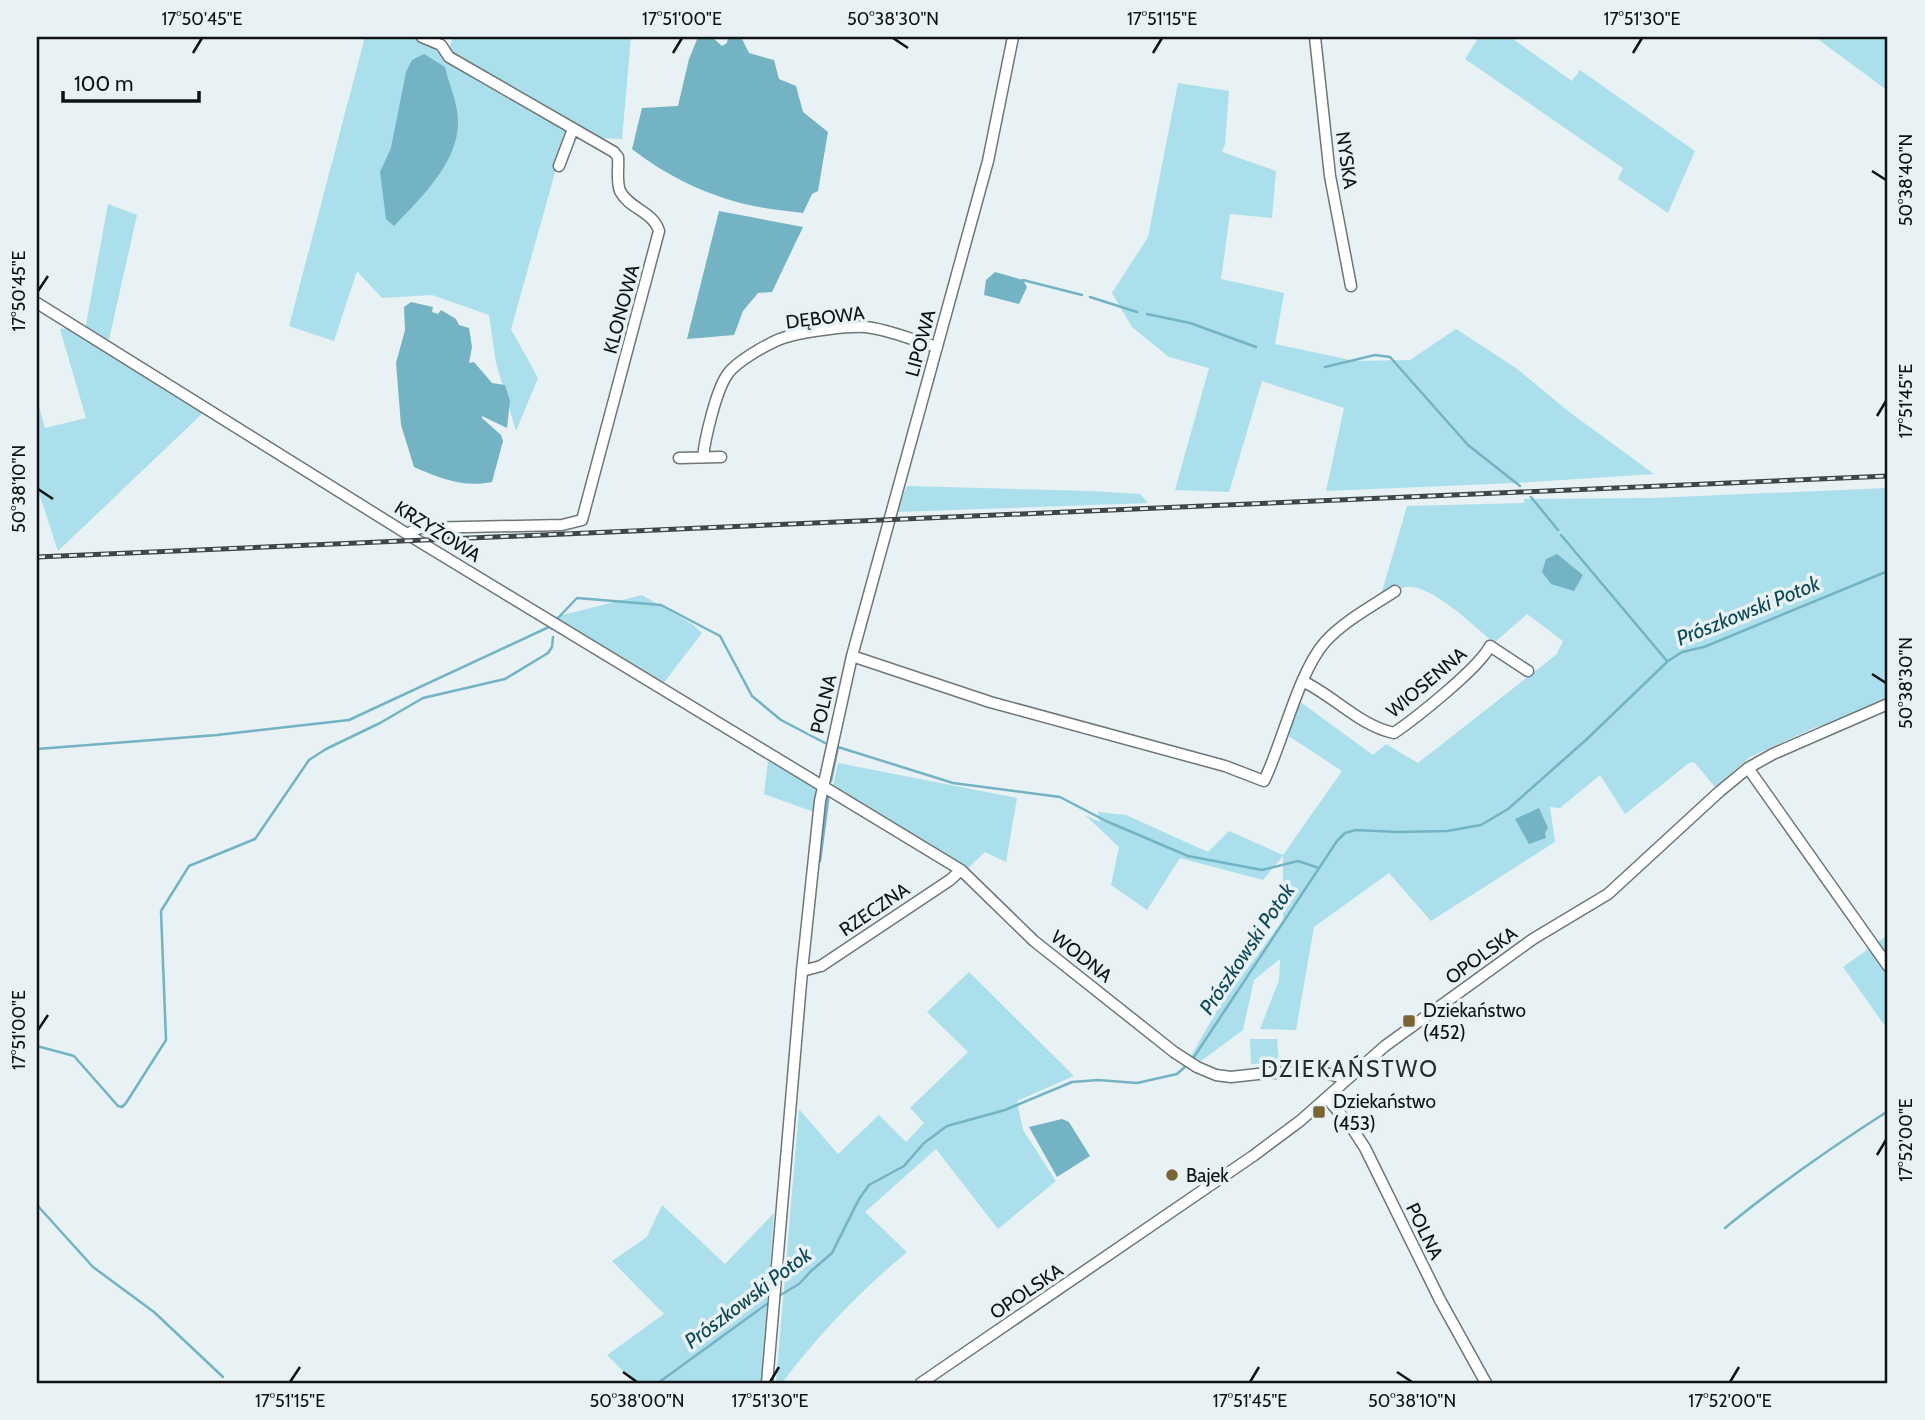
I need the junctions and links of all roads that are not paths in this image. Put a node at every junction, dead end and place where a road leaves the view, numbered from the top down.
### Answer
1 (422, 37) edge
2 (1013, 37) edge
3 (1315, 37) edge
4 (444, 41) edge
5 (573, 129) junction
6 (559, 166) dead end
7 (1351, 286) dead end
8 (37, 303) edge
9 (937, 347) junction
10 (703, 457) junction
11 (721, 457) dead end
12 (679, 458) dead end
13 (409, 533) junction
14 (1395, 592) dead end
15 (852, 656) junction
16 (1528, 671) dead end
17 (1304, 682) junction
18 (1888, 704) edge
19 (1748, 768) junction
20 (823, 785) junction
21 (961, 870) junction
22 (1888, 966) edge
23 (803, 971) junction
24 (1346, 1079) junction
25 (1327, 1098) junction
26 (767, 1383) edge
27 (921, 1383) edge
28 (1486, 1383) edge

1 - 4 street
2 - 9 street, LIPOWA
3 - 7 street, NYSKA
4 - 5 street, KLONOWA
5 - 6 street
5 - 13 street, KLONOWA
8 - 13 street, KRZYŻOWA
9 - 10 street, DĘBOWA
9 - 15 street, LIPOWA
10 - 11 street
10 - 12 street
13 - 20 street, KRZYŻOWA
14 - 17 street, POLNA
15 - 17 street, POLNA
15 - 20 street, POLNA
16 - 17 street, WIOSENNA
18 - 19 street, OPOLSKA
19 - 22 street
19 - 24 street, OPOLSKA
20 - 21 street, WODNA
20 - 23 street, POLNA
21 - 23 street, RZECZNA
21 - 24 street, WODNA
23 - 26 street, POLNA
24 - 25 street, OPOLSKA
25 - 27 street, OPOLSKA
25 - 28 street, POLNA

